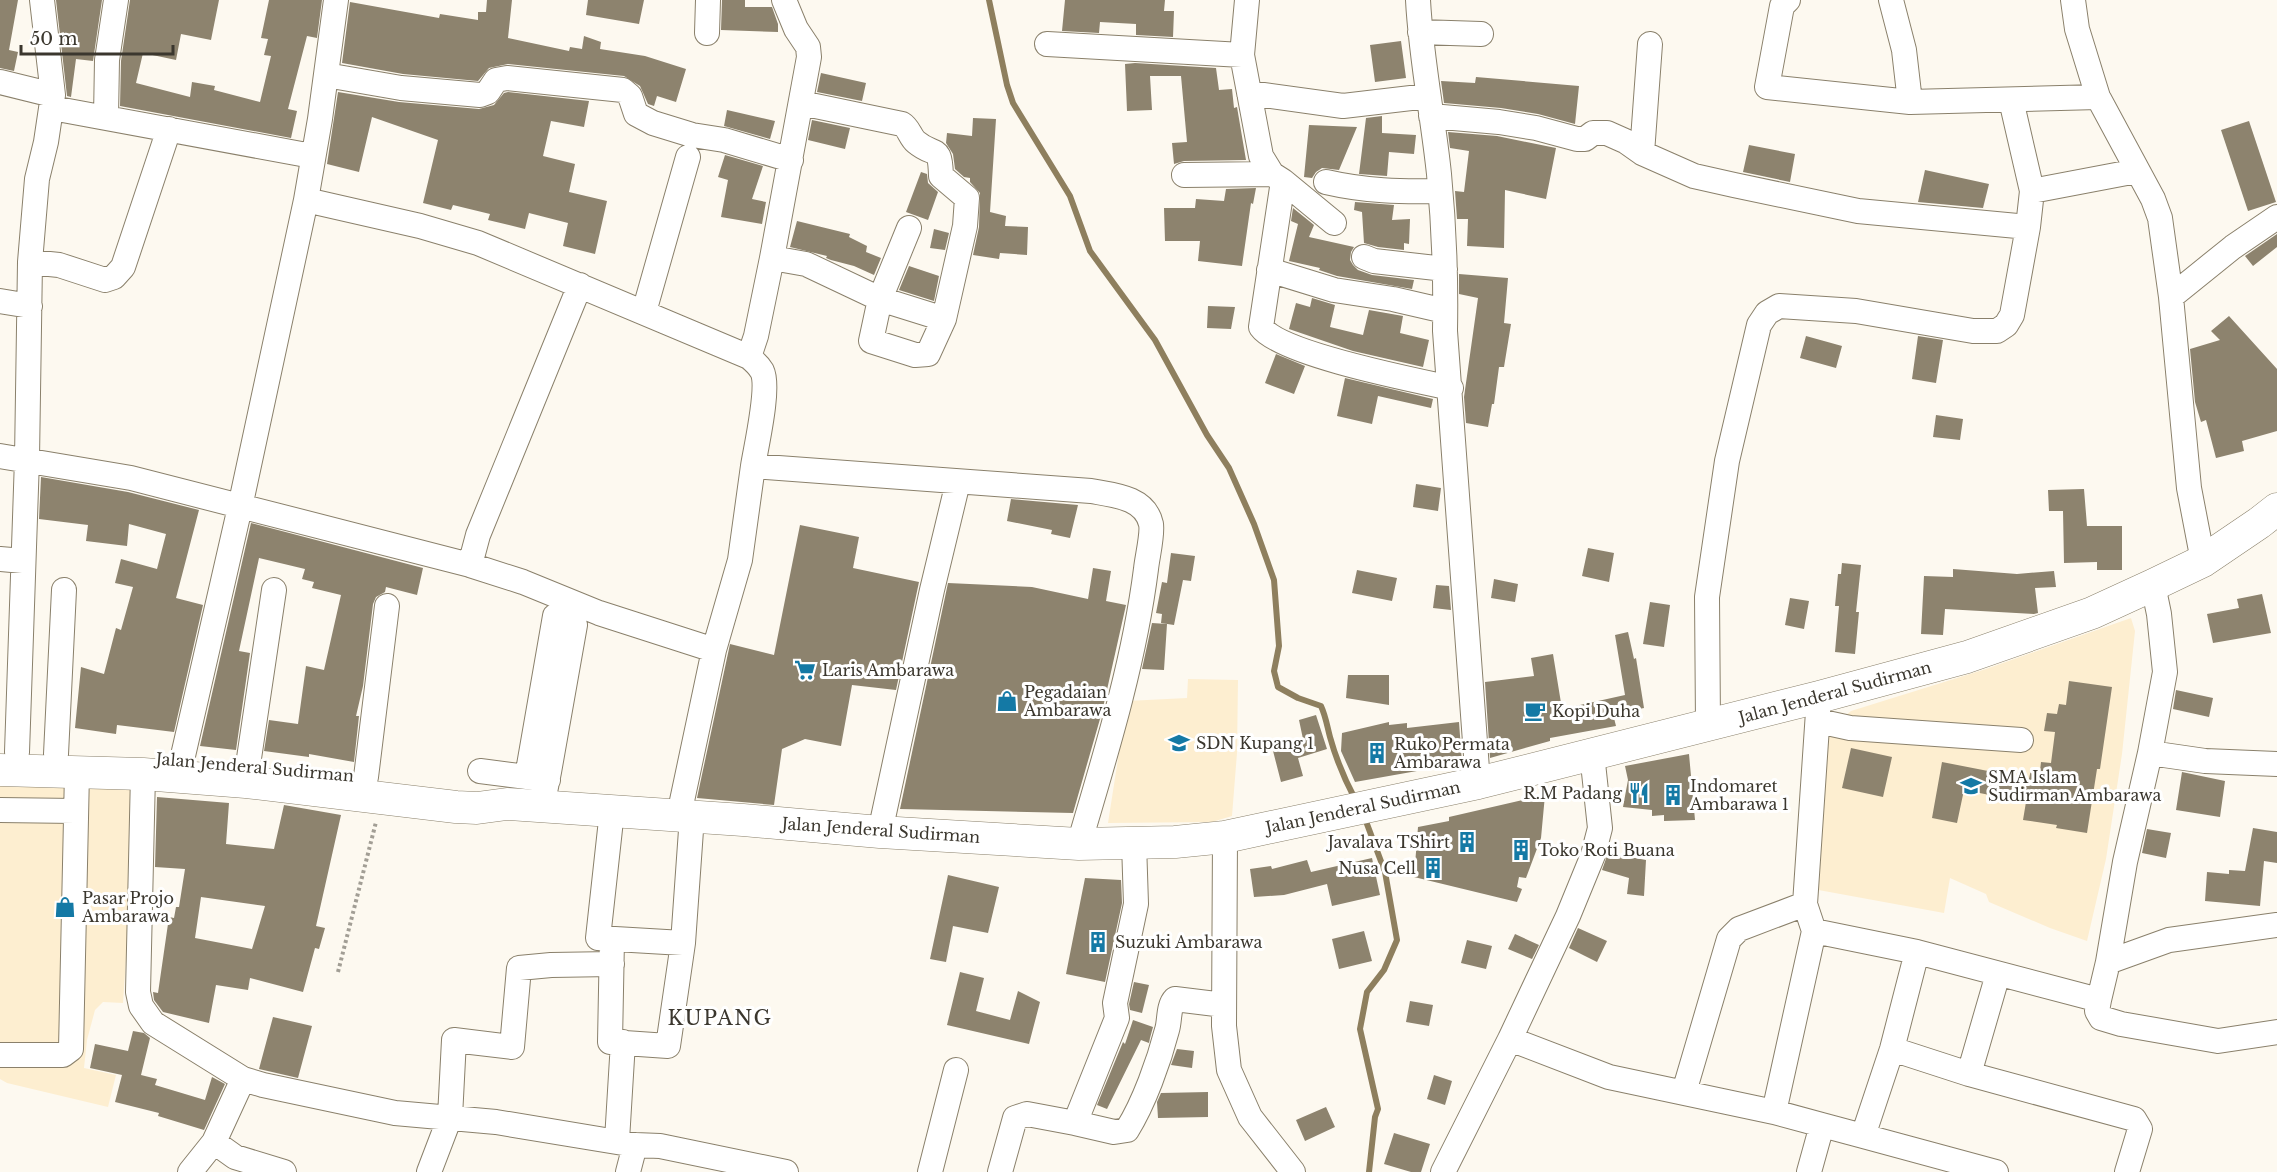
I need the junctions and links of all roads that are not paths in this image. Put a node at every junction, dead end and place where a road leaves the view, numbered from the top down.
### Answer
1 (42, 0) edge
2 (116, 0) edge
3 (336, 0) edge
4 (708, 0) edge
5 (784, 0) edge
6 (1246, 0) edge
7 (1418, 0) edge
8 (1788, 0) edge
9 (1891, 0) edge
10 (2073, 0) edge
11 (1420, 32) junction
12 (707, 33) dead end
13 (1481, 34) dead end
14 (1047, 44) dead end
15 (1650, 44) dead end
16 (1242, 55) junction
17 (326, 75) junction
18 (0, 82) edge
19 (1249, 93) junction
20 (2098, 97) junction
21 (2011, 100) junction
22 (52, 102) junction
23 (1910, 102) junction
24 (801, 103) junction
25 (1430, 106) junction
26 (106, 117) junction
27 (170, 129) junction
28 (1642, 153) junction
29 (312, 156) junction
30 (688, 157) dead end
31 (791, 160) junction
32 (2137, 171) junction
33 (1184, 175) dead end
34 (1278, 177) junction
35 (1326, 182) dead end
36 (1440, 191) junction
37 (2032, 191) junction
38 (306, 200) junction
39 (2277, 217) edge
40 (1334, 223) dead end
41 (2028, 227) junction
42 (909, 228) dead end
43 (1364, 257) dead end
44 (772, 258) junction
45 (30, 262) junction
46 (1445, 269) junction
47 (1269, 270) junction
48 (580, 285) junction
49 (2171, 297) junction
50 (880, 299) junction
51 (0, 301) edge
52 (30, 306) junction
53 (1445, 311) junction
54 (644, 312) junction
55 (944, 319) junction
56 (749, 357) junction
57 (1451, 388) junction
58 (0, 456) edge
59 (27, 459) junction
60 (753, 466) junction
61 (958, 482) junction
62 (240, 507) junction
63 (2277, 509) edge
64 (12, 560) edge
65 (2203, 561) junction
66 (470, 565) junction
67 (2152, 585) junction
68 (64, 590) dead end
69 (274, 590) dead end
70 (387, 606) dead end
71 (714, 651) junction
72 (1818, 709) junction
73 (1708, 724) junction
74 (2021, 740) dead end
75 (2150, 753) junction
76 (1592, 754) junction
77 (6, 758) edge
78 (182, 760) junction
79 (67, 763) junction
80 (2277, 764) edge
81 (248, 765) junction
82 (480, 771) dead end
83 (143, 774) junction
84 (1478, 783) junction
85 (374, 788) junction
86 (539, 788) junction
87 (0, 810) edge
88 (75, 811) junction
89 (612, 812) junction
90 (686, 816) junction
91 (880, 832) junction
92 (1225, 837) junction
93 (1134, 843) junction
94 (1079, 844) junction
95 (1805, 904) junction
96 (2277, 925) edge
97 (1815, 931) junction
98 (612, 939) junction
99 (683, 943) junction
100 (1917, 952) junction
101 (2108, 962) junction
102 (612, 964) junction
103 (1998, 974) junction
104 (2099, 1000) junction
105 (1224, 1005) junction
106 (2277, 1032) edge
107 (1510, 1040) junction
108 (623, 1042) junction
109 (1892, 1049) junction
110 (6, 1060) edge
111 (956, 1070) dead end
112 (1969, 1074) junction
113 (243, 1079) junction
114 (1684, 1092) junction
115 (1774, 1112) junction
116 (450, 1117) junction
117 (1075, 1123) junction
118 (1822, 1125) junction
119 (1863, 1136) junction
120 (214, 1142) junction
121 (626, 1142) junction
122 (190, 1172) edge
123 (284, 1172) edge
124 (429, 1172) edge
125 (628, 1172) edge
126 (786, 1172) edge
127 (930, 1172) edge
128 (1000, 1172) edge
129 (1293, 1172) edge
130 (1443, 1172) edge
131 (1809, 1172) edge
132 (1996, 1172) edge
133 (2127, 1172) edge

1 - 22 street
2 - 26 street
3 - 17 street
4 - 12 street
5 - 24 street
6 - 16 street
7 - 11 street
8 - 23 street
9 - 23 street
10 - 20 street
11 - 13 street
11 - 25 street
14 - 16 street
15 - 28 street
16 - 19 street
17 - 29 street
17 - 31 street
18 - 22 street
19 - 25 street
19 - 34 street
20 - 21 street
20 - 32 street
21 - 23 street
21 - 37 street
22 - 26 street
22 - 45 street
24 - 31 street
24 - 55 street
25 - 28 street
25 - 36 street
26 - 27 street
27 - 29 street
27 - 45 street
28 - 41 street
29 - 38 street
30 - 54 street
31 - 44 street
32 - 37 street
32 - 49 street
33 - 34 street
34 - 40 street
34 - 47 street
35 - 36 street
36 - 46 street
37 - 41 street
38 - 48 street
38 - 62 street
39 - 49 street
41 - 73 street
42 - 50 street
43 - 46 street
44 - 50 street
44 - 56 street
45 - 52 street
46 - 53 street
47 - 53 street
47 - 57 street
48 - 54 street
48 - 66 street
49 - 65 street
50 - 55 street
50 - 55 street
51 - 52 street
52 - 59 street
53 - 57 street
54 - 56 street
56 - 60 street
57 - 84 street
58 - 59 street
59 - 62 street
59 - 64 street
60 - 61 street
60 - 71 street
61 - 91 street
61 - 94 street
62 - 66 street
62 - 78 street
63 - 65 main road, Jalan Jenderal Sudirman
64 - 77 street
65 - 67 main road, Jalan Jenderal Sudirman
66 - 71 street
67 - 72 main road, Jalan Jenderal Sudirman
67 - 75 street
68 - 79 street
69 - 81 street
70 - 85 street
71 - 90 street
72 - 73 main road, Jalan Jenderal Sudirman
72 - 74 street
72 - 95 street
73 - 76 main road, Jalan Jenderal Sudirman
75 - 80 street
75 - 101 street
76 - 84 main road, Jalan Jenderal Sudirman
76 - 107 street
77 - 79 main road, Jalan Jenderal Sudirman
78 - 79 main road, Jalan Jenderal Sudirman
78 - 81 main road, Jalan Jenderal Sudirman
79 - 83 main road, Jalan Jenderal Sudirman
79 - 88 street
81 - 85 main road, Jalan Jenderal Sudirman
82 - 86 street
83 - 85 main road, Jalan Jenderal Sudirman
83 - 113 street
84 - 92 main road, Jalan Jenderal Sudirman
85 - 86 main road, Jalan Jenderal Sudirman
86 - 86 street
86 - 89 main road, Jalan Jenderal Sudirman
87 - 88 street
88 - 110 street
89 - 90 main road, Jalan Jenderal Sudirman
89 - 98 street
90 - 91 main road, Jalan Jenderal Sudirman
90 - 99 street
91 - 94 main road, Jalan Jenderal Sudirman
92 - 93 main road, Jalan Jenderal Sudirman
92 - 105 street
93 - 94 main road, Jalan Jenderal Sudirman
93 - 117 street
95 - 97 street
95 - 114 street
96 - 101 street
97 - 100 street
97 - 115 street
98 - 99 street
98 - 102 street
99 - 108 street
100 - 103 street
100 - 109 street
101 - 104 street
102 - 108 street
102 - 116 street
103 - 104 street
103 - 112 street
104 - 106 street
105 - 117 street
105 - 129 street
107 - 114 street
107 - 130 street
108 - 121 street
109 - 112 street
109 - 119 street
111 - 127 street
112 - 133 street
113 - 116 street
113 - 120 street
114 - 115 street
115 - 118 street
116 - 121 street
116 - 124 street
117 - 128 street
118 - 119 street
118 - 131 street
119 - 132 street
120 - 122 street
120 - 123 street
121 - 125 street
121 - 126 street

